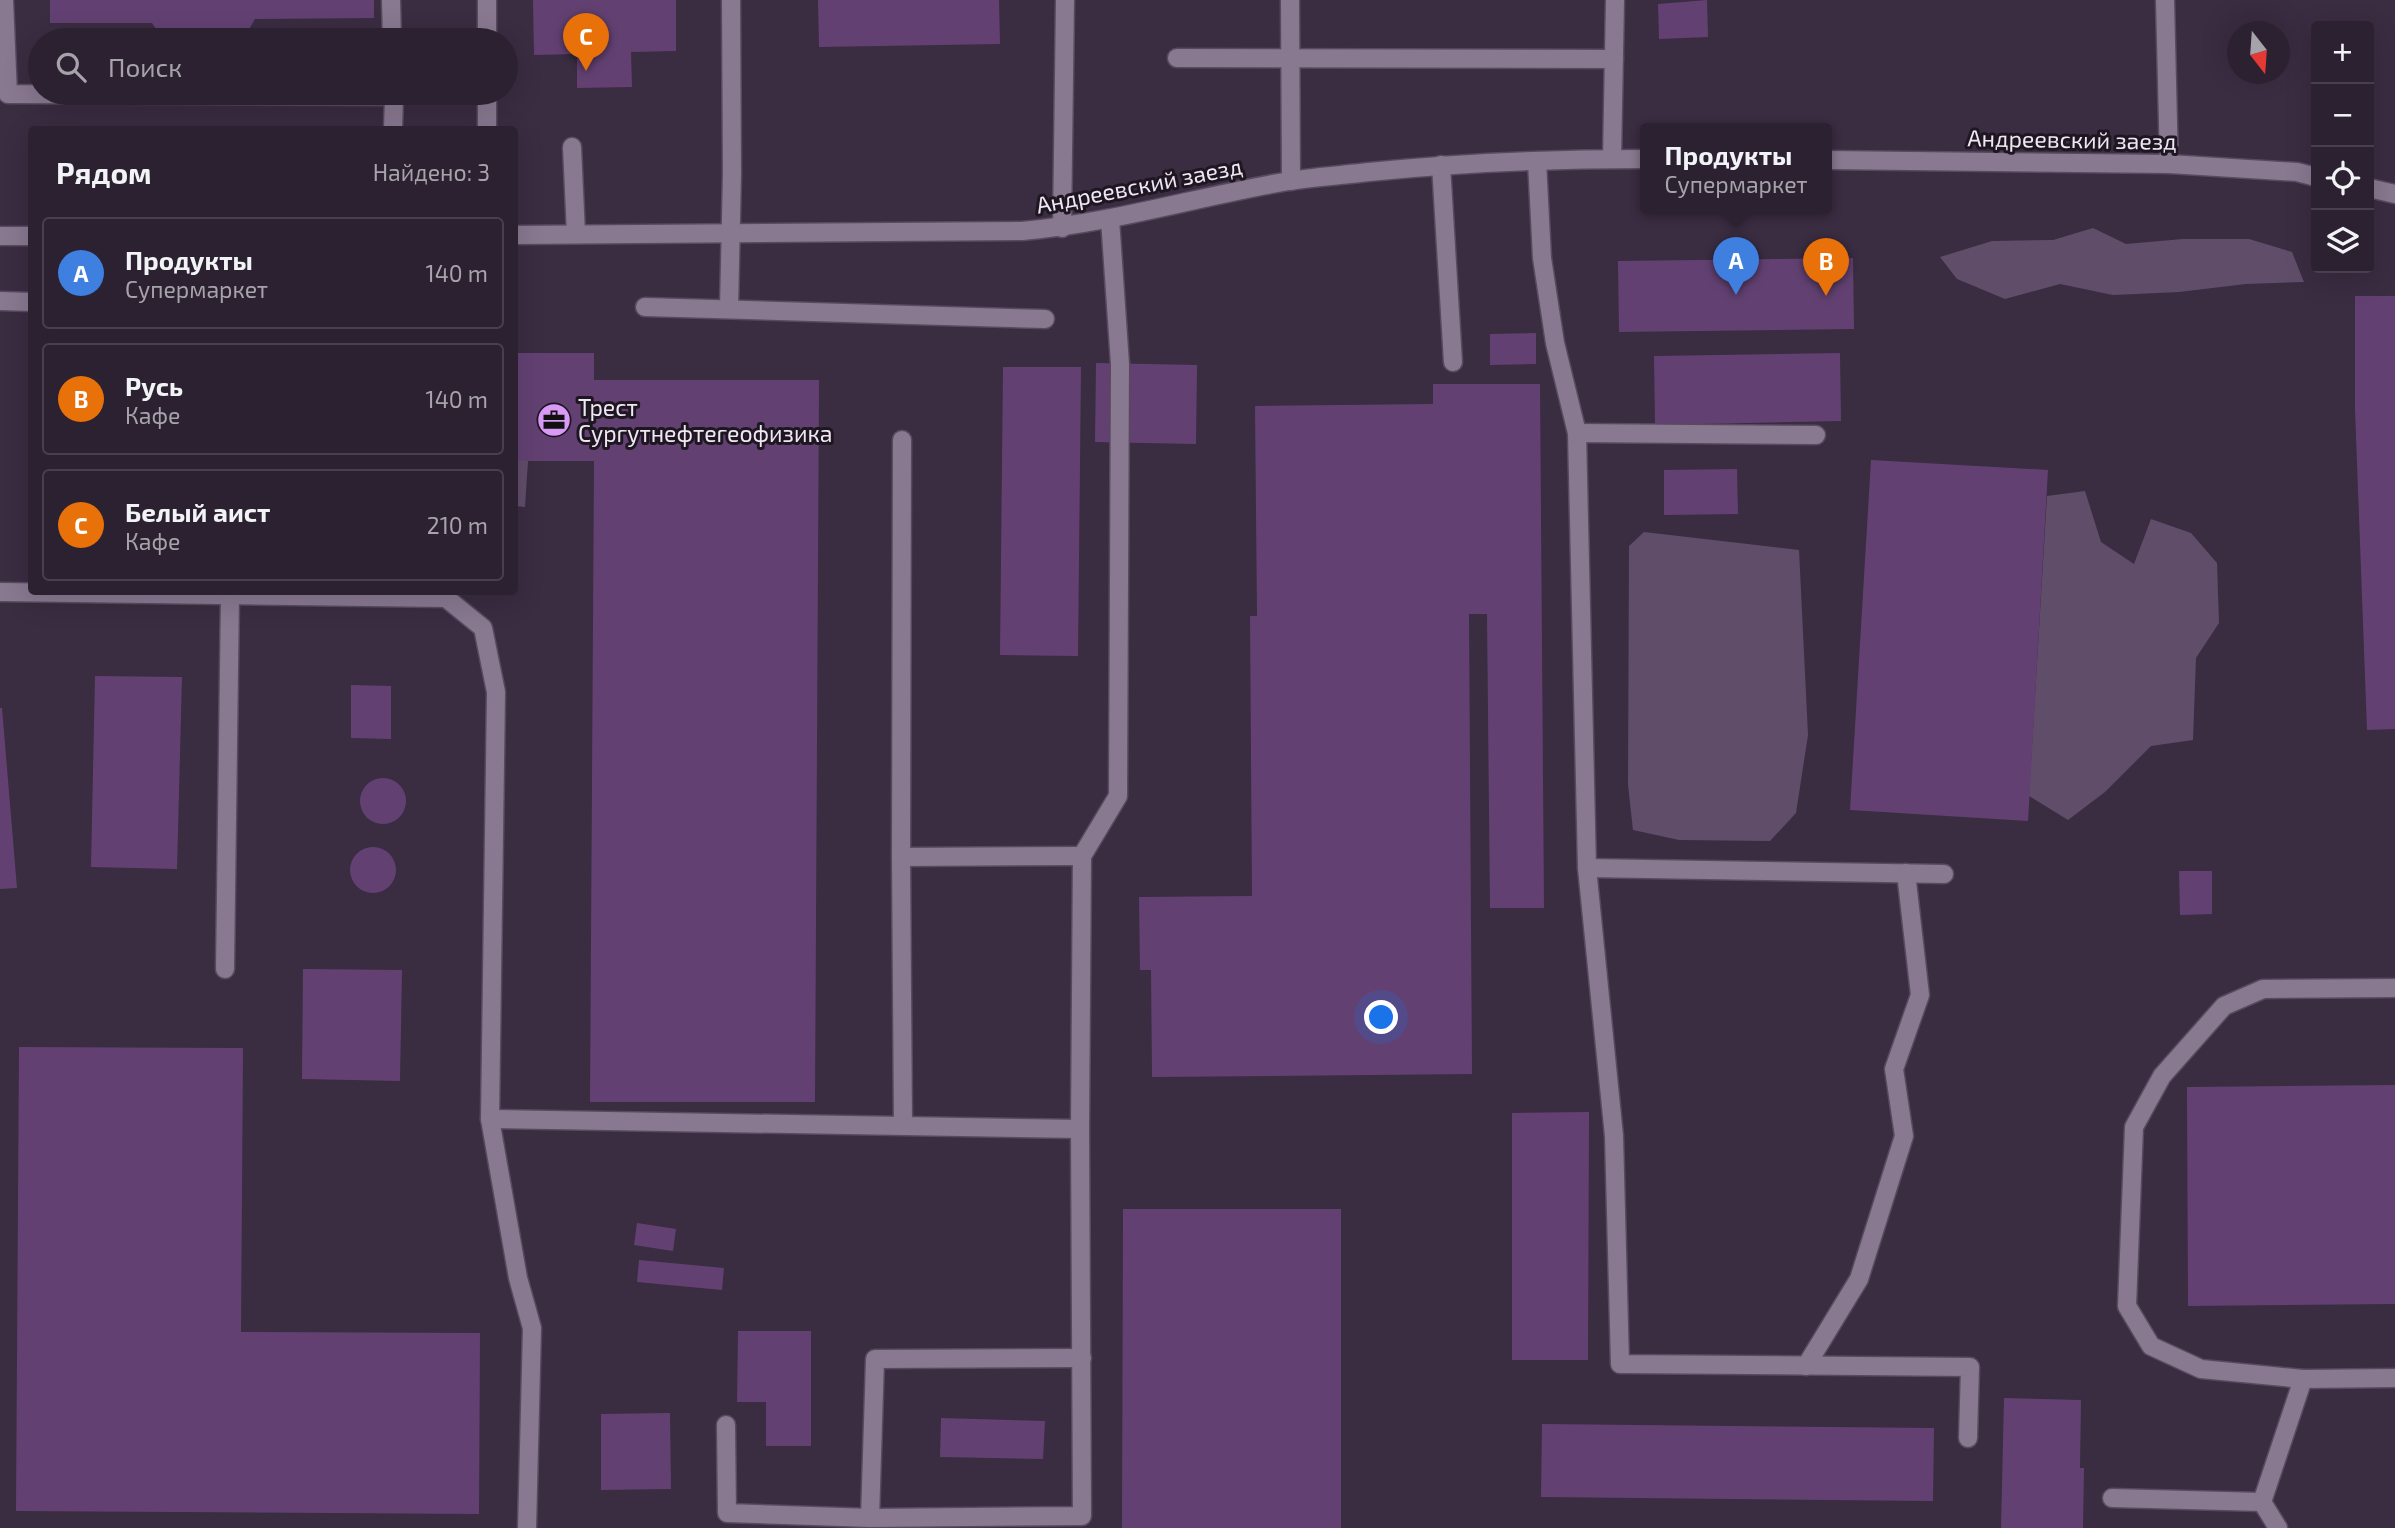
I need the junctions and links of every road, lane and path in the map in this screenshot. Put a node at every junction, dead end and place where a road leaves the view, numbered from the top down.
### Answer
1 (4, 0) edge
2 (391, 0) edge
3 (487, 0) edge
4 (731, 0) edge
5 (1065, 0) edge
6 (1290, 0) edge
7 (1615, 0) edge
8 (2165, 0) edge
9 (392, 28) edge
10 (487, 28) edge
11 (1177, 58) dead end
12 (1292, 58) junction
13 (1614, 60) junction
14 (28, 94) edge
15 (394, 105) edge
16 (487, 105) edge
17 (393, 126) edge
18 (487, 126) edge
19 (572, 147) dead end
20 (1612, 159) junction
21 (1640, 159) edge
22 (1537, 160) junction
23 (1832, 160) edge
24 (2169, 164) junction
25 (1441, 165) junction
26 (2311, 176) edge
27 (1291, 181) junction
28 (2374, 189) edge
29 (2395, 194) edge
30 (1110, 219) junction
31 (1062, 228) junction
32 (576, 234) junction
33 (730, 234) junction
34 (518, 235) edge
35 (0, 236) edge
36 (28, 236) edge
37 (0, 301) edge
38 (28, 302) edge
39 (645, 307) dead end
40 (729, 309) junction
41 (1045, 319) dead end
42 (1453, 362) dead end
43 (1577, 433) junction
44 (1816, 435) dead end
45 (902, 440) dead end
46 (0, 592) edge
47 (28, 592) edge
48 (230, 595) joint
49 (1082, 856) junction
50 (901, 857) junction
51 (1587, 868) junction
52 (1906, 873) junction
53 (1944, 874) dead end
54 (225, 969) dead end
55 (2395, 988) edge
56 (490, 1119) junction
57 (904, 1125) junction
58 (1080, 1129) junction
59 (1082, 1358) junction
60 (1806, 1366) junction
61 (2395, 1378) edge
62 (2304, 1379) junction
63 (726, 1425) dead end
64 (1968, 1438) dead end
65 (2112, 1498) dead end
66 (2262, 1502) junction
67 (870, 1518) junction
68 (527, 1528) edge
69 (2278, 1528) edge

1 - 14 street
2 - 9 street
3 - 10 street
4 - 33 street
5 - 31 street
6 - 12 street
7 - 13 street
8 - 24 street
11 - 12 street
12 - 13 street
12 - 27 street
13 - 20 street
15 - 17 street
16 - 18 street
19 - 32 street
20 - 21 street, Андреевский заезд
20 - 22 street, Андреевский заезд
22 - 25 street, Андреевский заезд
22 - 43 street
23 - 24 street, Андреевский заезд
24 - 26 street, Андреевский заезд
25 - 27 street, Андреевский заезд
25 - 42 street
27 - 30 street, Андреевский заезд
28 - 29 street
30 - 31 street, Андреевский заезд
30 - 49 street
31 - 33 street, Андреевский заезд
32 - 33 street, Андреевский заезд
32 - 34 street, Андреевский заезд
33 - 40 street
35 - 36 street
37 - 38 street
39 - 40 street
40 - 41 street
43 - 44 street
43 - 51 street
45 - 50 street
46 - 47 street
48 - 54 street
48 - 56 street
49 - 50 street
49 - 58 street
50 - 57 street
51 - 52 street
51 - 60 street
52 - 53 street
52 - 60 street
55 - 62 street
56 - 57 street
56 - 68 street
57 - 58 street
58 - 59 street
59 - 67 street
59 - 67 street
60 - 64 street
61 - 62 street
62 - 66 street
63 - 67 street
65 - 66 street
66 - 69 street

